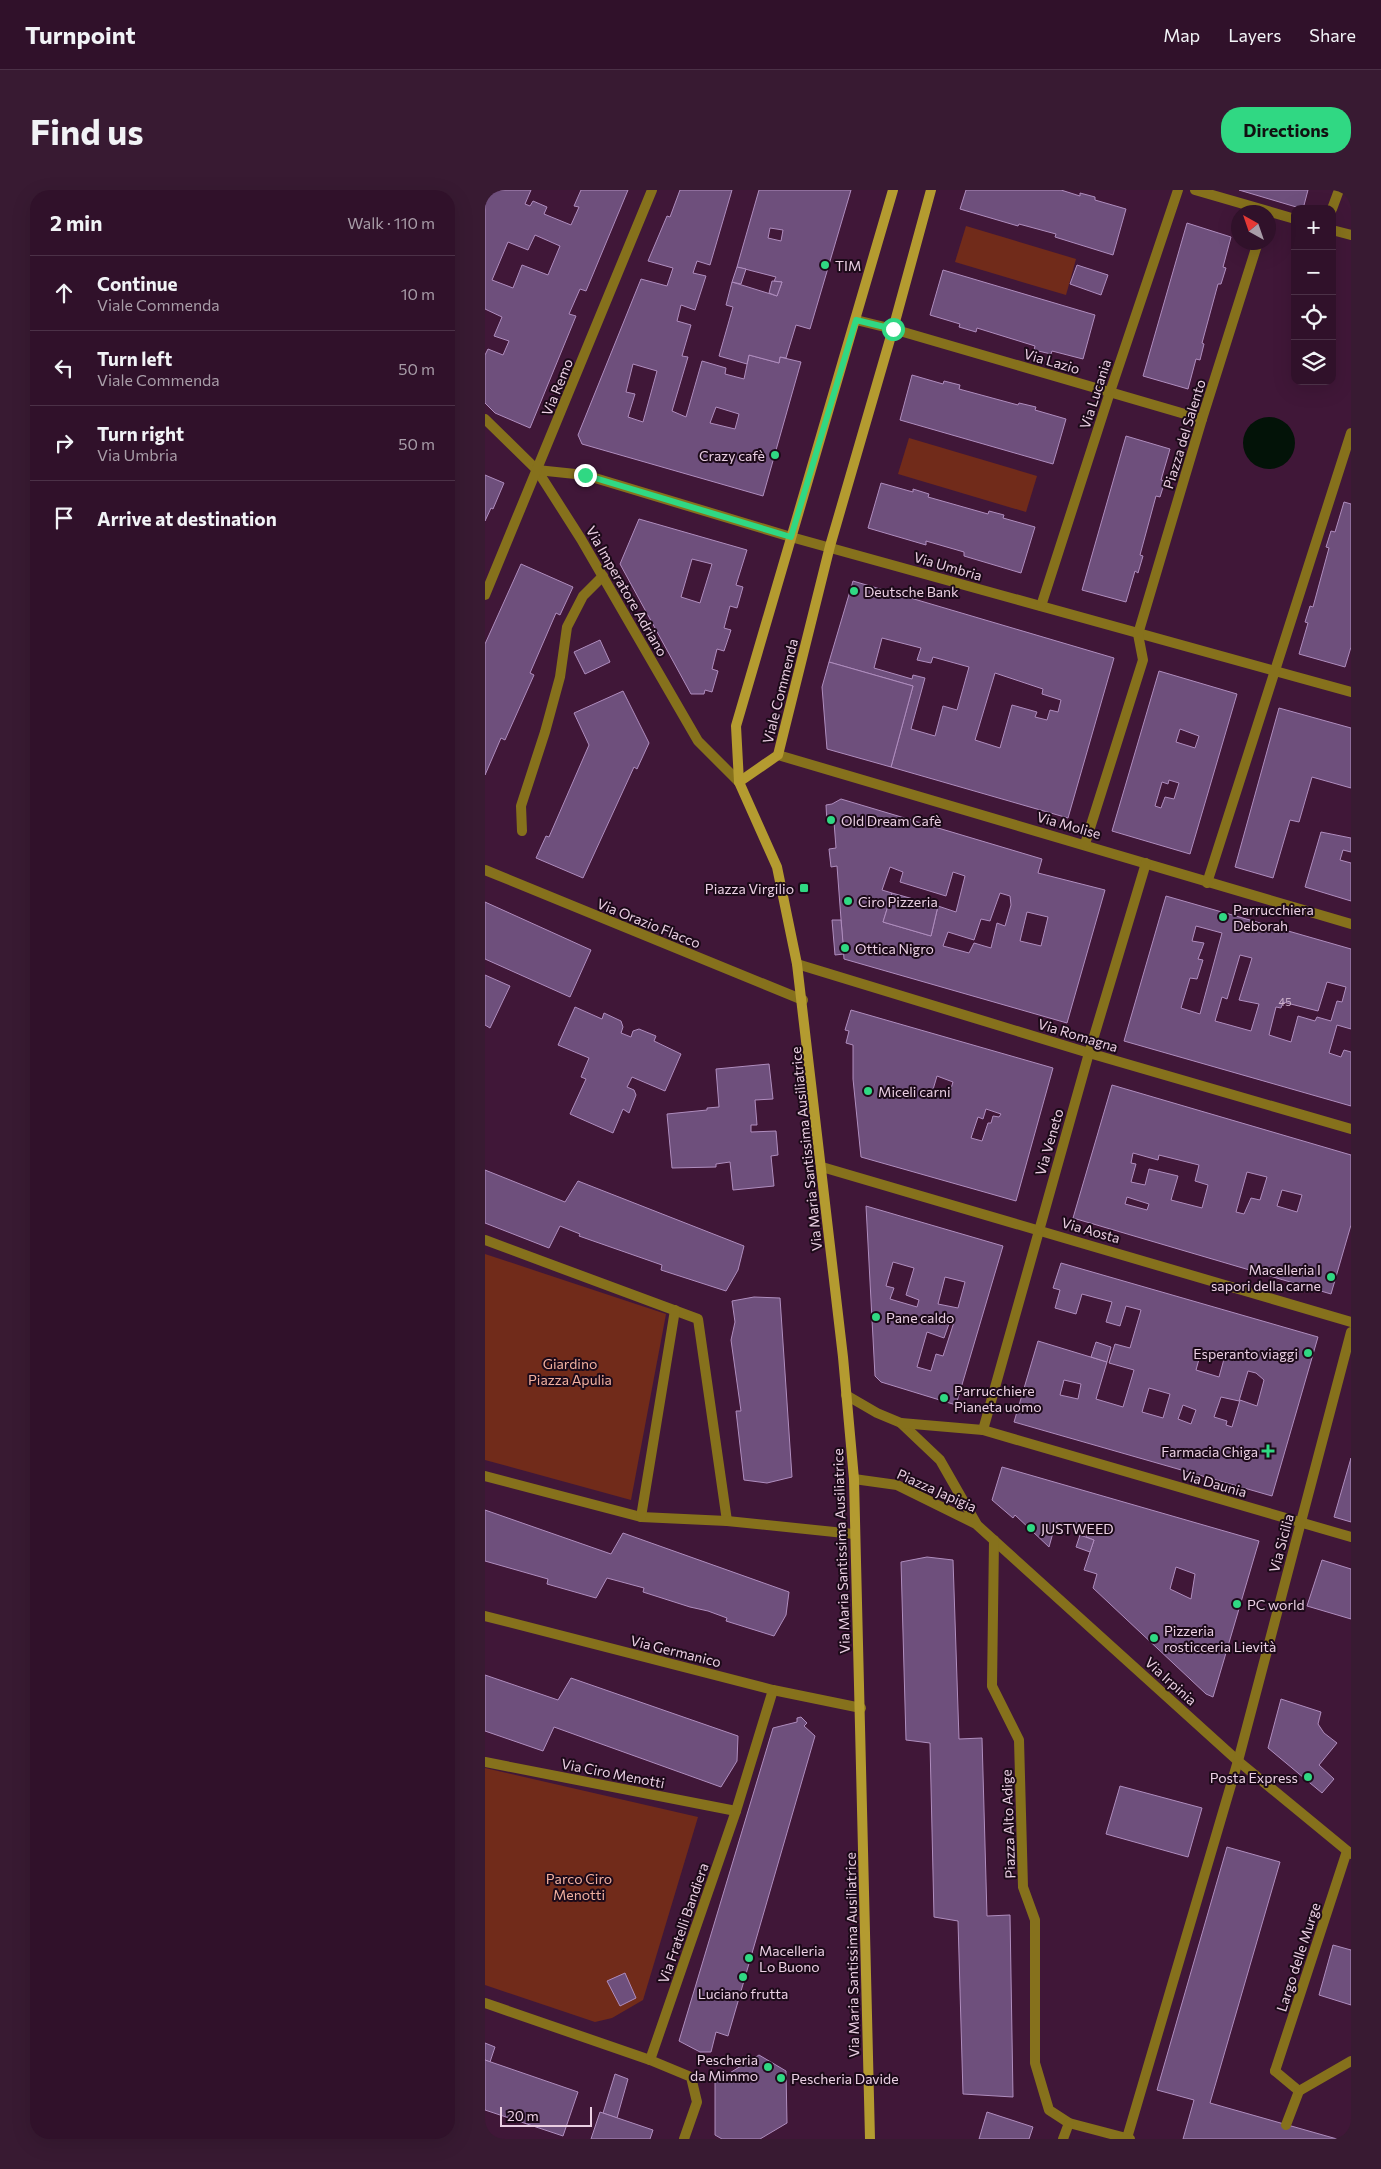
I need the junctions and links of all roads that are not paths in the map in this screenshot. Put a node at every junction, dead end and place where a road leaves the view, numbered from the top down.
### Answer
1 (653, 190) edge
2 (893, 190) edge
3 (931, 190) edge
4 (1178, 190) edge
5 (1195, 190) edge
6 (1339, 190) edge
7 (1245, 205) edge
8 (1333, 205) edge
9 (1276, 214) edge
10 (1291, 218) edge
11 (1336, 231) edge
12 (1351, 236) edge
13 (1255, 250) edge
14 (856, 320) junction
15 (893, 329) junction
16 (1110, 392) junction
17 (485, 419) edge
18 (1202, 419) junction
19 (1351, 432) edge
20 (1347, 462) edge
21 (537, 470) junction
22 (791, 537) junction
23 (830, 546) junction
24 (603, 576) junction
25 (485, 595) edge
26 (1041, 606) junction
27 (1139, 634) junction
28 (1276, 671) junction
29 (1351, 692) edge
30 (778, 755) junction
31 (739, 782) junction
32 (522, 831) dead end
33 (1085, 844) junction
34 (1147, 863) junction
35 (485, 870) edge
36 (1207, 883) junction
37 (1351, 924) edge
38 (797, 964) junction
39 (803, 1000) junction
40 (1089, 1053) junction
41 (1351, 1130) edge
42 (822, 1168) junction
43 (1038, 1229) junction
44 (485, 1240) edge
45 (675, 1310) junction
46 (1351, 1322) edge
47 (1351, 1332) edge
48 (846, 1395) junction
49 (901, 1423) junction
50 (983, 1430) junction
51 (485, 1476) edge
52 (854, 1479) junction
53 (641, 1517) junction
54 (727, 1521) junction
55 (1301, 1522) junction
56 (977, 1524) junction
57 (854, 1534) junction
58 (1351, 1537) edge
59 (994, 1540) junction
60 (485, 1616) edge
61 (773, 1690) junction
62 (861, 1708) junction
63 (1237, 1761) junction
64 (485, 1762) edge
65 (736, 1811) junction
66 (1349, 1853) edge
67 (485, 2003) edge
68 (650, 2060) junction
69 (1351, 2061) edge
70 (1299, 2091) junction
71 (1069, 2123) junction
72 (1286, 2125) dead end
73 (1129, 2138) edge
74 (683, 2139) edge
75 (870, 2139) edge
76 (1063, 2139) edge

1 - 21 street, Via Remo
2 - 14 street
3 - 15 street, Viale Commenda
4 - 16 street, Via Lucania
5 - 7 street
6 - 8 street
9 - 10 street
11 - 12 street
13 - 18 street, Piazza del Salento
14 - 15 street
14 - 22 street
15 - 16 street, Via Lazio
15 - 23 street, Viale Commenda
16 - 18 street, Via Lazio
16 - 26 street, Via Lucania
17 - 21 street, Via Imperatore Adriano
18 - 27 street, Piazza del Salento
19 - 20 street
20 - 28 street
21 - 22 street, Via Umbria
21 - 24 street, Via Imperatore Adriano
21 - 25 street, Via Remo
22 - 23 street, Via Umbria
22 - 31 street
23 - 26 street, Via Umbria
23 - 30 street, Viale Commenda
24 - 31 street, Via Imperatore Adriano
24 - 32 street
26 - 27 street, Via Umbria
27 - 28 street, Via Umbria
27 - 33 street
28 - 29 street, Via Umbria
28 - 36 street
30 - 31 street, Viale Commenda
30 - 33 street, Via Molise
31 - 38 street
33 - 34 street, Via Molise
34 - 36 street, Via Molise
34 - 40 street, Via Veneto
35 - 39 street, Via Orazio Flacco
36 - 37 street, Via Molise
38 - 39 street, Via Maria Santissima Ausiliatrice
38 - 40 street, Via Romagna
39 - 42 street, Via Maria Santissima Ausiliatrice
40 - 41 street, Via Romagna
40 - 43 street, Via Veneto
42 - 43 street, Via Aosta
42 - 48 street, Via Maria Santissima Ausiliatrice
43 - 46 street, Via Aosta
43 - 50 street, Via Veneto
44 - 45 street
45 - 53 street
45 - 54 street
47 - 55 street, Via Sicilia
48 - 49 street, Piazza Japigia
48 - 52 street, Via Maria Santissima Ausiliatrice
49 - 50 street, Piazza Japigia
49 - 56 street, Piazza Japigia
50 - 55 street, Via Daunia
51 - 53 street
52 - 56 street, Piazza Japigia
52 - 57 street, Via Maria Santissima Ausiliatrice
53 - 54 street
54 - 57 street
55 - 58 street, Via Daunia
55 - 63 street, Via Sicilia
56 - 59 street, Via Irpinia
57 - 62 street, Via Maria Santissima Ausiliatrice
59 - 63 street, Via Irpinia
59 - 71 street, Piazza Alto Adige
60 - 61 street, Via Germanico
61 - 62 street, Via Germanico
61 - 65 street, Via Fratelli Bandiera
62 - 75 street, Via Maria Santissima Ausiliatrice
63 - 66 street, Via Irpinia
63 - 73 street
64 - 65 street, Via Ciro Menotti
65 - 68 street, Via Fratelli Bandiera
66 - 70 street, Largo delle Murge
67 - 68 street
68 - 74 street
69 - 70 street
70 - 72 street
71 - 73 street
71 - 76 street

